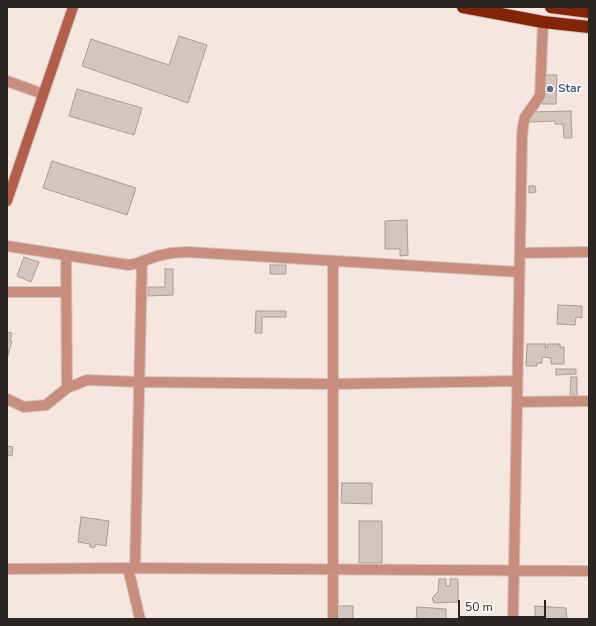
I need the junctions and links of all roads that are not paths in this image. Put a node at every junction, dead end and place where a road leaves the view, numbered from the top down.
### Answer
1 (73, 7) edge
2 (463, 7) edge
3 (551, 7) edge
4 (589, 12) edge
5 (543, 22) junction
6 (589, 27) edge
7 (7, 81) edge
8 (43, 94) junction
9 (7, 201) edge
10 (7, 246) edge
11 (589, 252) edge
12 (520, 253) junction
13 (66, 255) junction
14 (142, 261) junction
15 (333, 261) junction
16 (519, 272) junction
17 (7, 292) edge
18 (66, 292) junction
19 (517, 381) junction
20 (140, 382) junction
21 (334, 384) junction
22 (67, 388) junction
23 (7, 399) edge
24 (589, 401) edge
25 (517, 402) junction
26 (132, 568) junction
27 (7, 569) edge
28 (333, 569) junction
29 (514, 570) junction
30 (589, 571) edge
31 (140, 619) edge
32 (333, 619) edge
33 (513, 619) edge

1 - 8 street
2 - 5 highway
3 - 4 highway
5 - 6 highway
5 - 12 street
7 - 8 street
8 - 9 street
10 - 13 street
11 - 12 street
12 - 16 street
13 - 14 street
13 - 18 street
14 - 15 street
14 - 20 street
15 - 16 street
15 - 21 street
16 - 19 street
17 - 18 street
18 - 22 street
19 - 21 street
19 - 25 street
20 - 21 street
20 - 22 street
20 - 26 street
21 - 28 street
22 - 23 street
24 - 25 street
25 - 29 street
26 - 27 street
26 - 28 street
26 - 31 street
28 - 29 street
28 - 32 street
29 - 30 street
29 - 33 street

